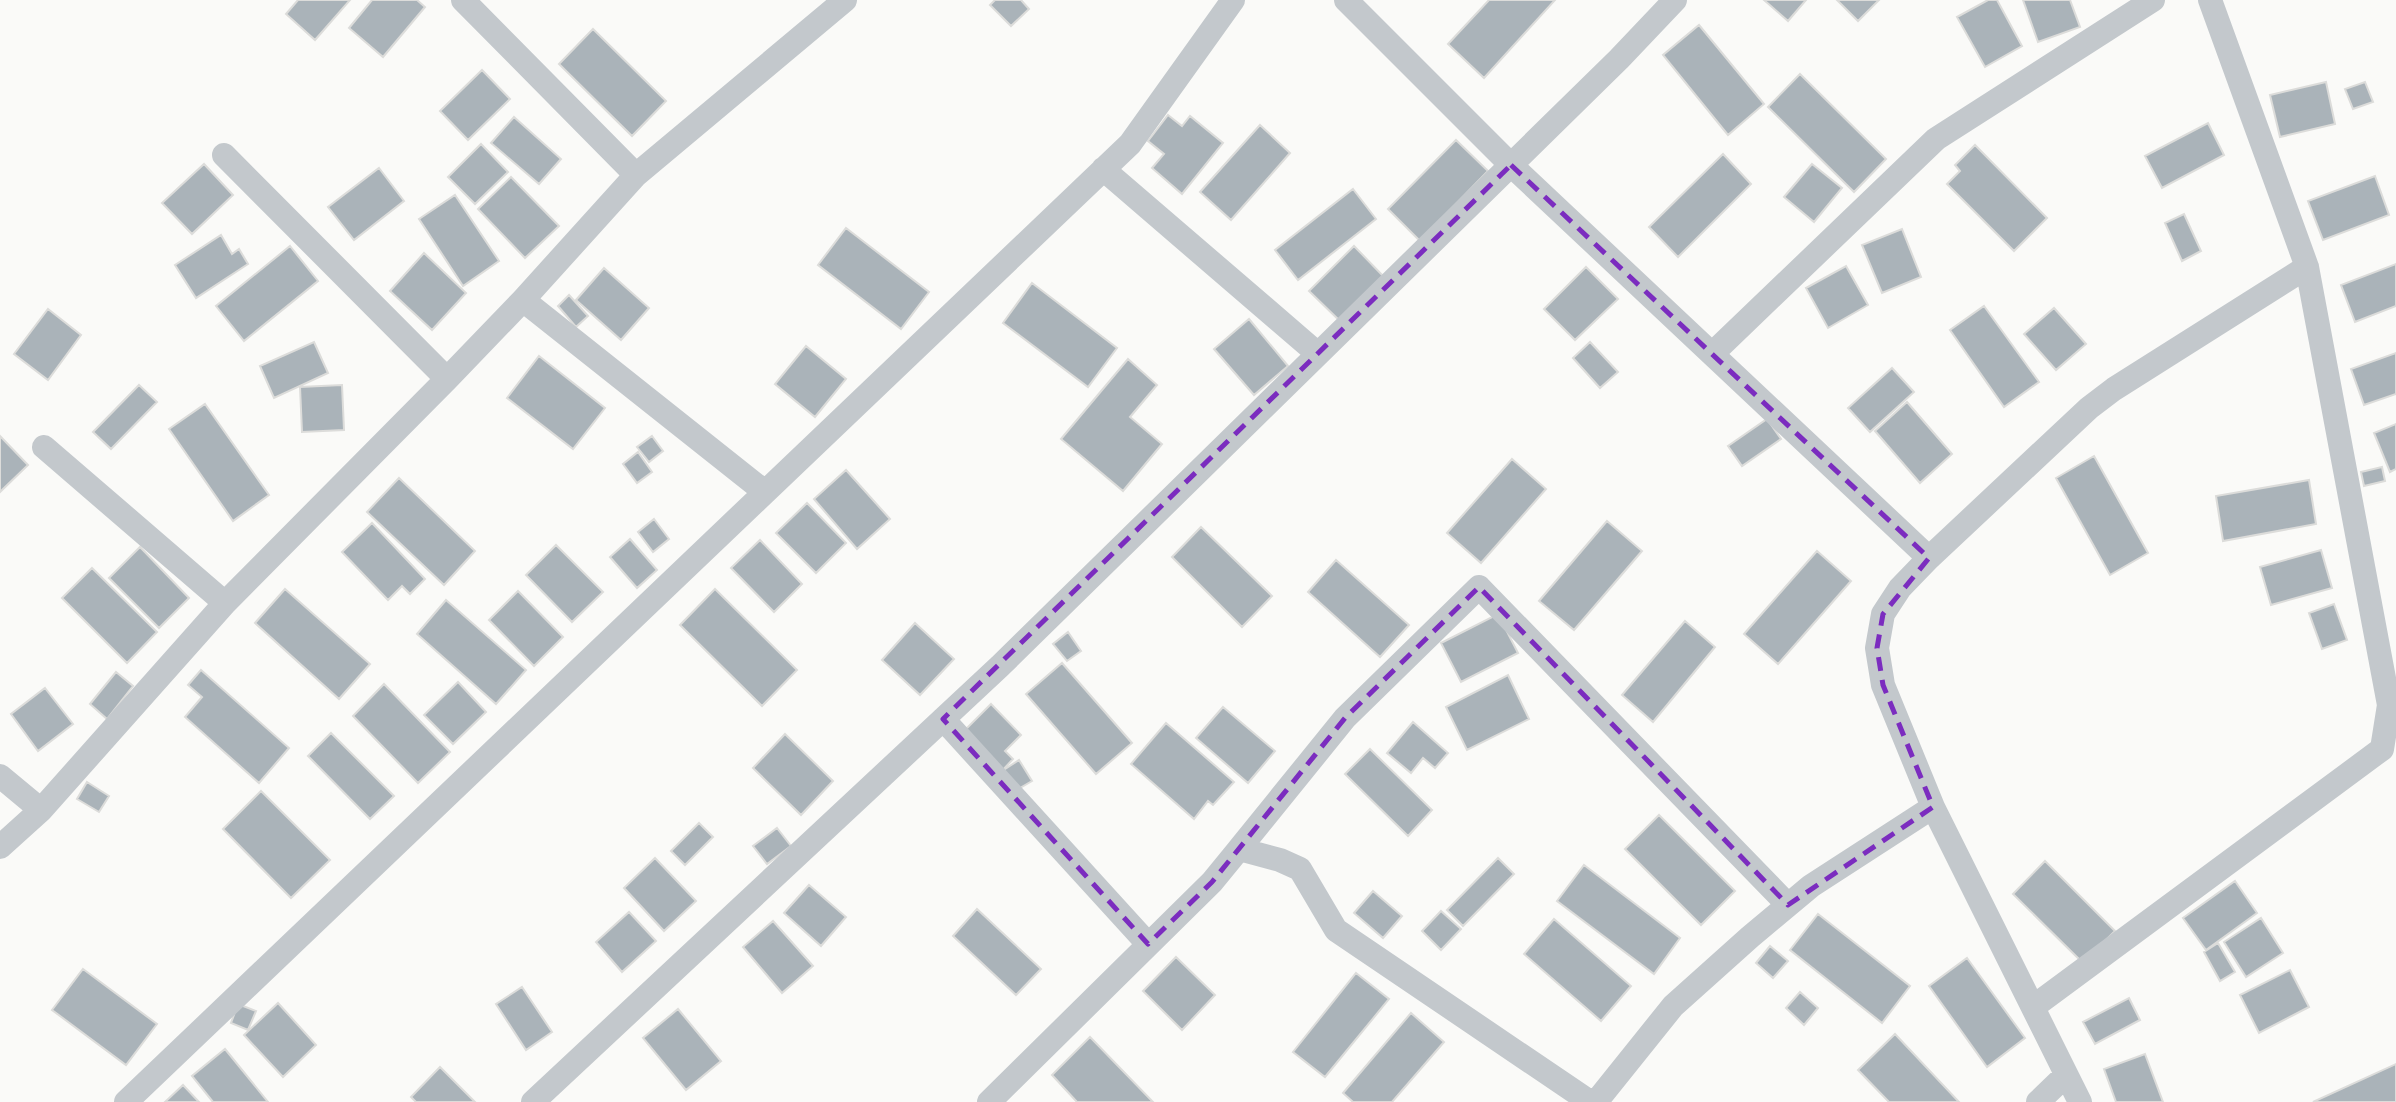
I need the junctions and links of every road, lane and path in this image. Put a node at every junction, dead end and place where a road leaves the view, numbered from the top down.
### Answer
1 (463, 0) edge
2 (845, 0) edge
3 (1233, 0) edge
4 (1346, 0) edge
5 (1675, 0) edge
6 (2153, 0) edge
7 (2210, 0) edge
8 (224, 155) dead end
9 (1511, 165) junction
10 (1103, 169) junction
11 (636, 175) junction
12 (2307, 267) junction
13 (523, 300) junction
14 (1318, 354) junction
15 (1712, 354) junction
16 (447, 379) junction
17 (44, 447) dead end
18 (765, 492) junction
19 (1929, 558) junction
20 (225, 603) junction
21 (943, 719) junction
22 (0, 776) edge
23 (1933, 807) junction
24 (41, 810) junction
25 (0, 847) edge
26 (1239, 849) junction
27 (1788, 905) junction
28 (1148, 944) junction
29 (2033, 1007) junction
30 (2066, 1075) junction
31 (126, 1102) edge
32 (533, 1102) edge
33 (989, 1102) edge
34 (1590, 1102) edge
35 (1596, 1102) edge
36 (2038, 1102) edge
37 (2080, 1102) edge

1 - 11 street
2 - 11 street
3 - 10 street
4 - 9 street
5 - 9 street
6 - 15 street
7 - 12 street
8 - 16 street
9 - 14 street
9 - 15 street
10 - 14 street
10 - 18 street
11 - 13 street
12 - 19 street
12 - 29 street
13 - 16 street
13 - 18 street
14 - 21 street
15 - 19 street
16 - 20 street
17 - 20 street
18 - 31 street
19 - 23 street
20 - 24 street
21 - 28 street
21 - 32 street
22 - 24 street
23 - 27 street
23 - 29 street
24 - 25 street
26 - 27 street
26 - 28 street
26 - 34 street
27 - 35 street
28 - 33 street
29 - 30 street
30 - 36 street
30 - 37 street

